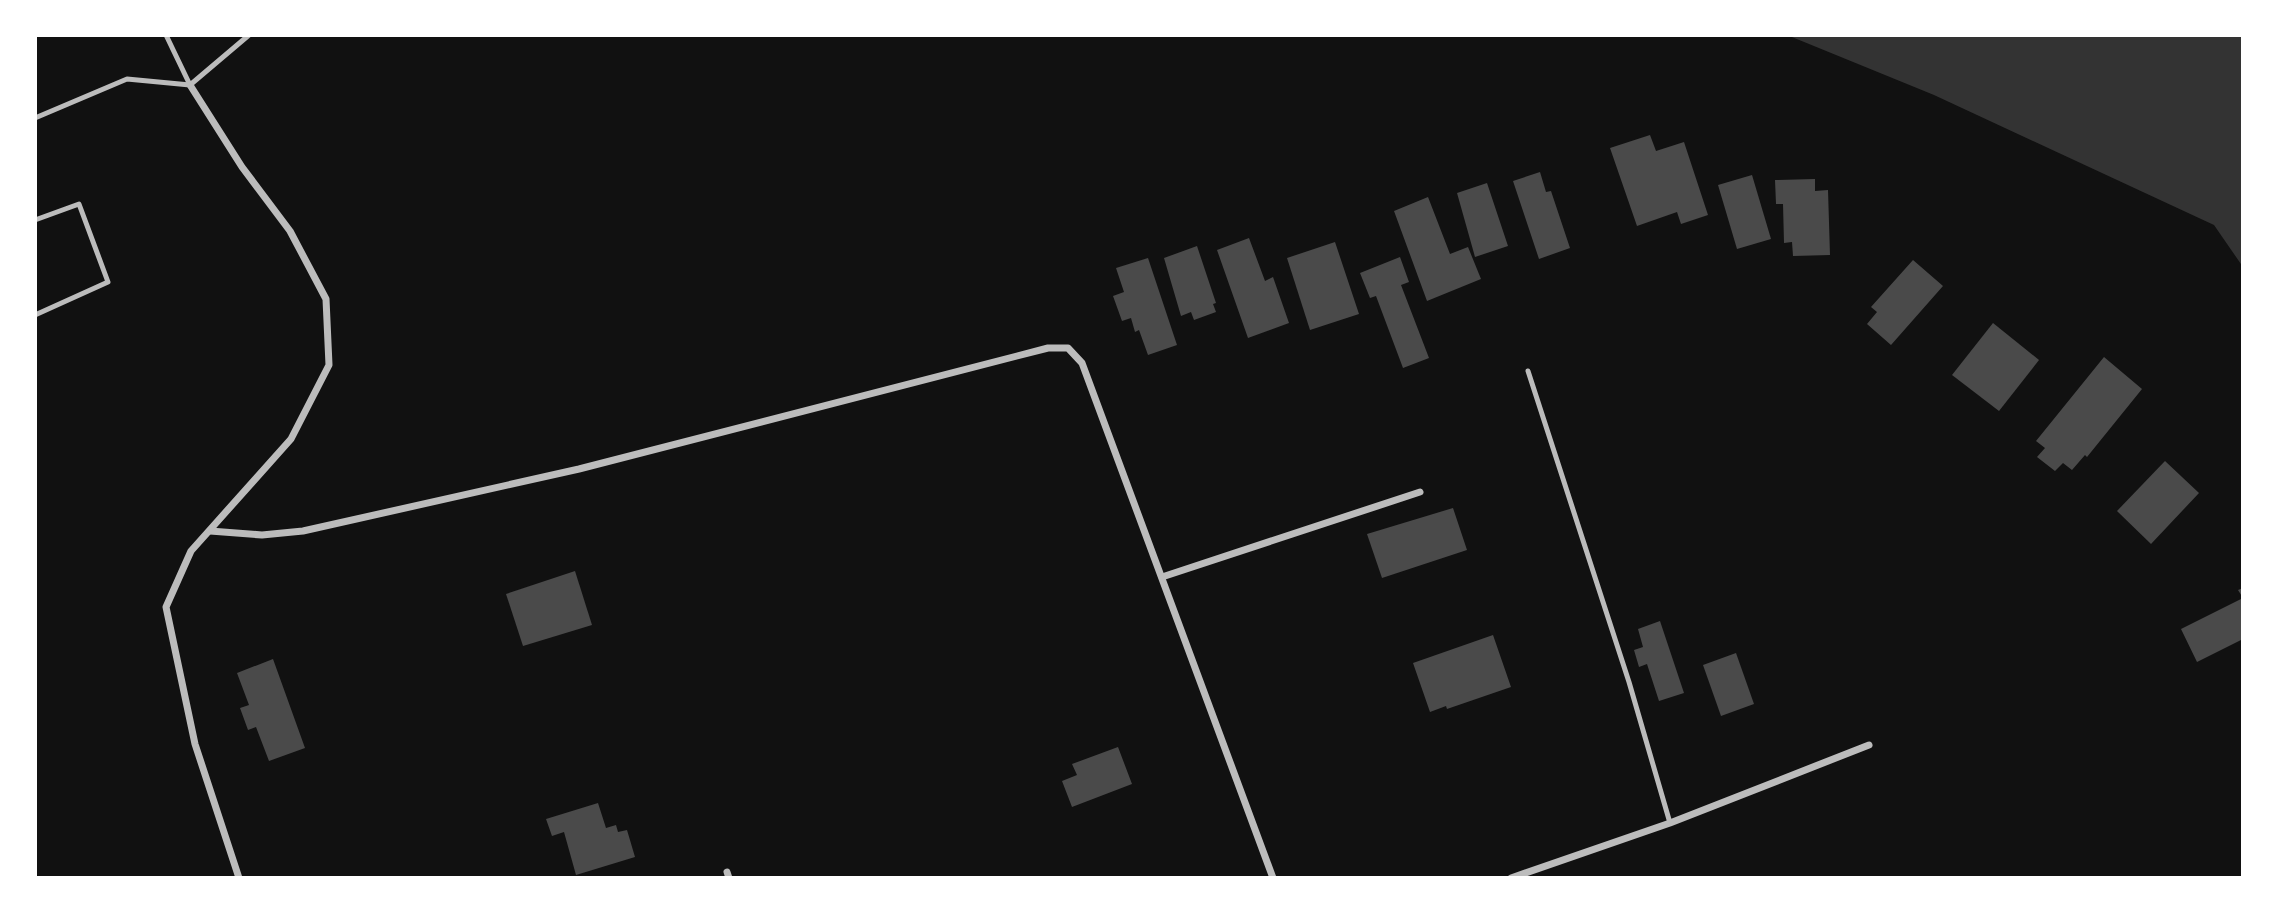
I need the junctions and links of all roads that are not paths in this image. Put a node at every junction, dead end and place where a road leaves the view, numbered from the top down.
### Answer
1 (166, 35) edge
2 (249, 35) edge
3 (190, 85) junction
4 (35, 118) edge
5 (35, 220) edge
6 (35, 315) edge
7 (1528, 371) dead end
8 (1420, 492) dead end
9 (210, 531) junction
10 (1163, 577) junction
11 (1869, 745) dead end
12 (1670, 823) junction
13 (239, 878) edge
14 (1273, 878) edge
15 (1511, 878) edge

1 - 3 lane
2 - 3 lane
3 - 4 lane
3 - 9 street
5 - 6 lane
7 - 12 lane
8 - 10 street
9 - 10 street
9 - 13 street
10 - 14 street
11 - 12 street
12 - 15 street

